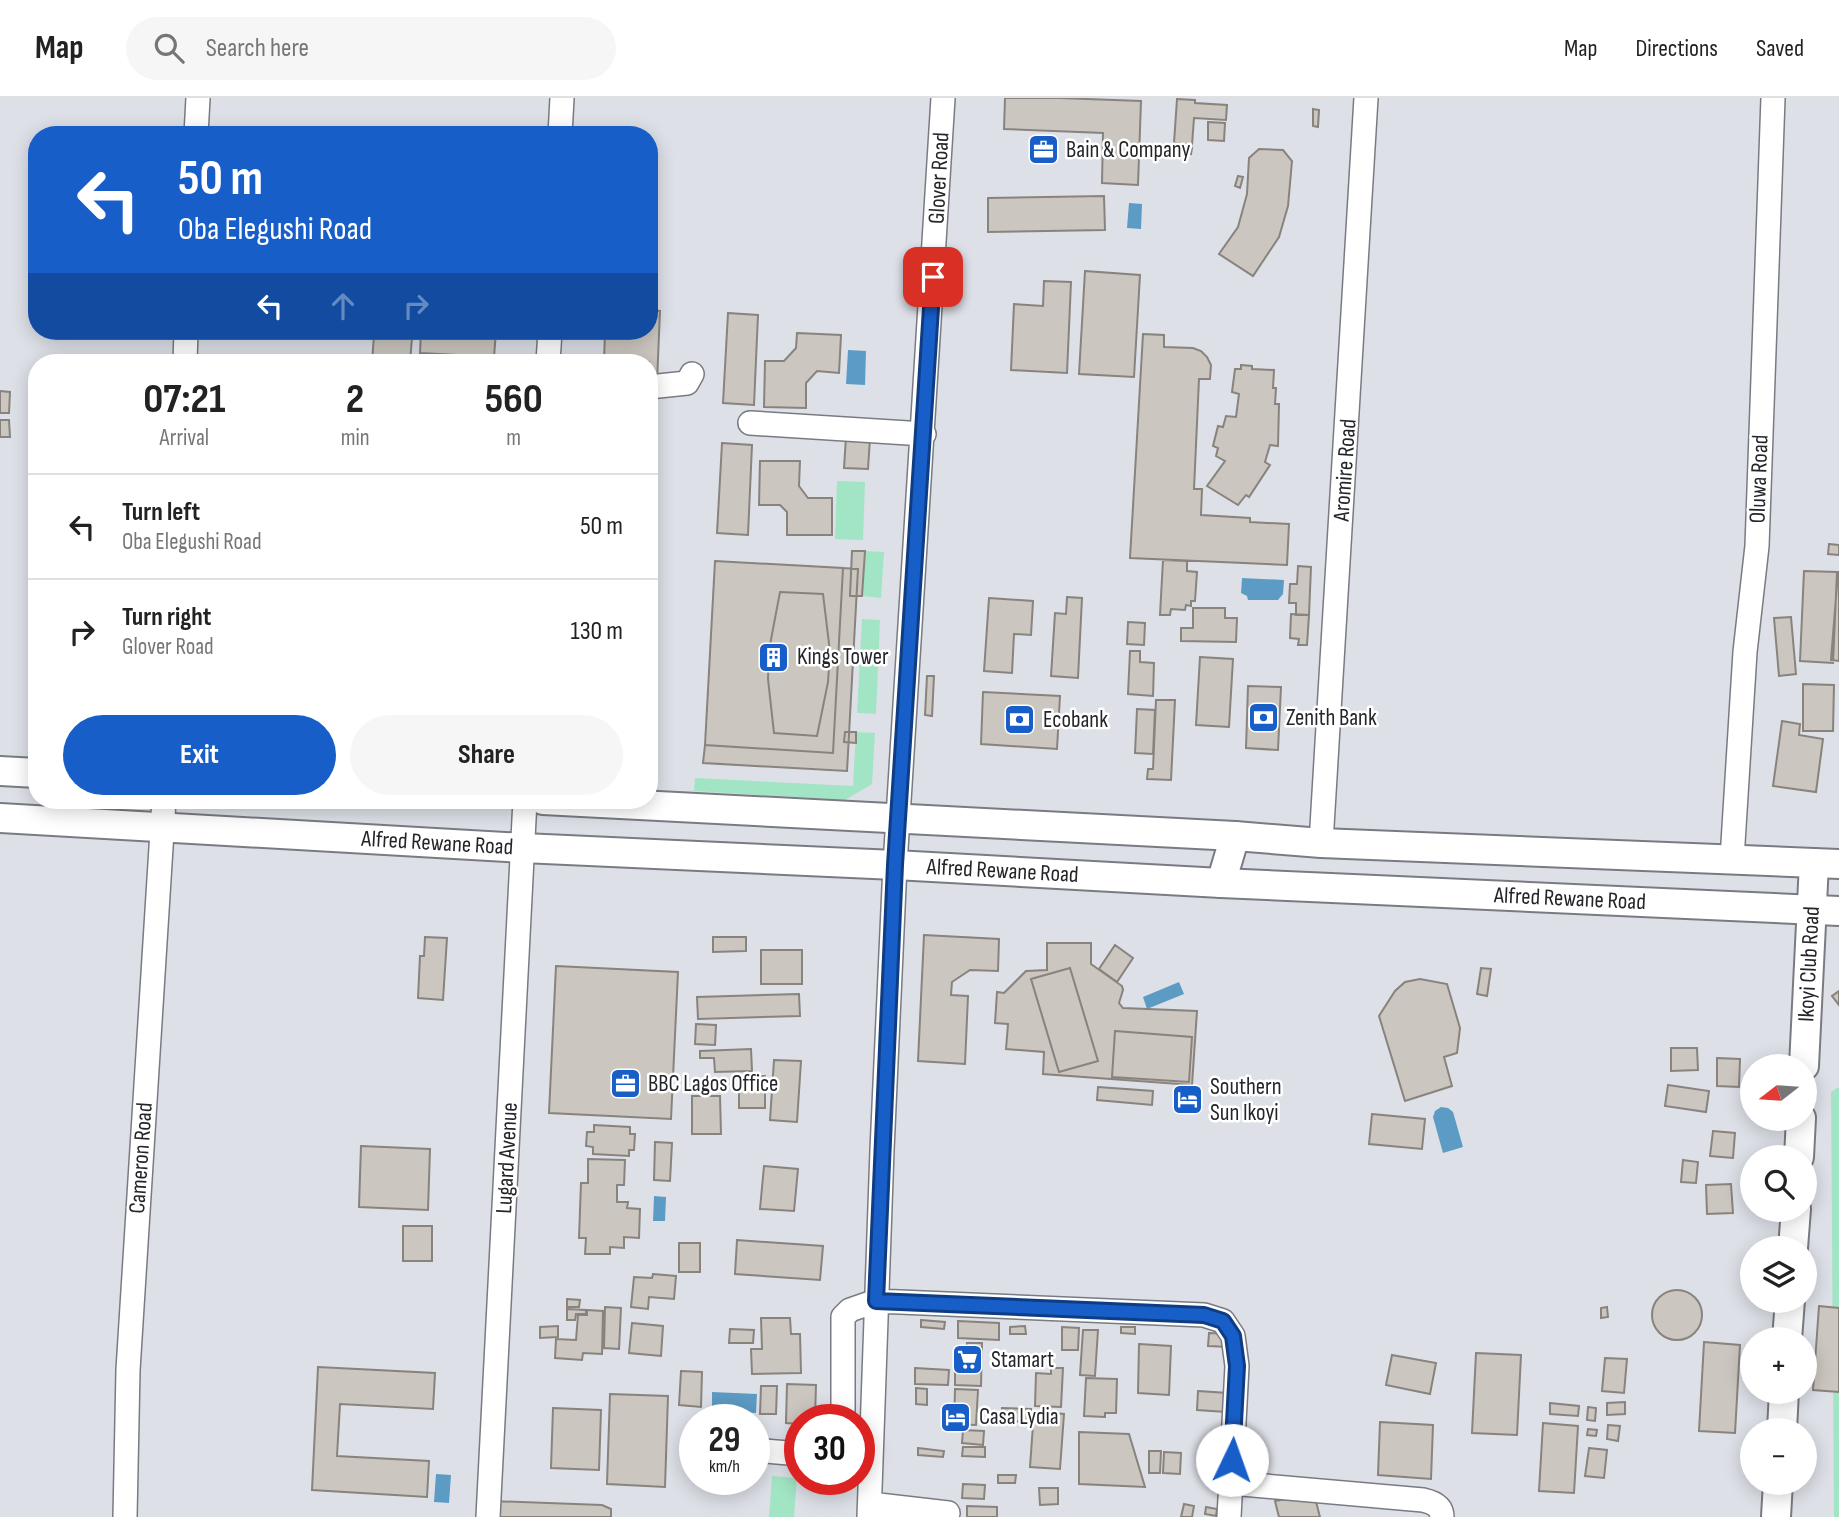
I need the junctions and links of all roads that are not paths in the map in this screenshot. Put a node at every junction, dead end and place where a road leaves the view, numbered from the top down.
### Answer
1 (198, 98) edge
2 (562, 98) edge
3 (943, 98) edge
4 (1366, 98) edge
5 (1773, 98) edge
6 (196, 126) edge
7 (560, 126) edge
8 (692, 374) dead end
9 (658, 386) edge
10 (750, 422) dead end
11 (923, 434) junction
12 (0, 771) edge
13 (28, 773) edge
14 (658, 806) edge
15 (525, 809) edge
16 (163, 813) edge
17 (0, 818) edge
18 (898, 818) junction
19 (1235, 836) junction
20 (1321, 843) junction
21 (1392, 844) junction
22 (523, 848) junction
23 (1732, 859) junction
24 (1827, 864) edge
25 (895, 865) junction
26 (1221, 883) junction
27 (1381, 890) junction
28 (1826, 911) edge
29 (1806, 1054) edge
30 (876, 1301) junction
31 (843, 1404) edge
32 (1231, 1483) junction
33 (1777, 1495) edge
34 (869, 1511) edge
35 (948, 1513) dead end
36 (125, 1517) edge
37 (488, 1517) edge
38 (1229, 1517) edge
39 (1442, 1517) edge
40 (1776, 1517) edge

1 - 6 street
2 - 7 street
3 - 11 street, Glover Road
4 - 20 street, Aromire Road
5 - 23 street, Oluwa Road
8 - 9 street
10 - 11 street
11 - 18 street, Glover Road
12 - 13 main road
14 - 18 main road, Alfred Rewane Road
15 - 22 street, Lugard Avenue
16 - 17 main road, Alfred Rewane Road
16 - 22 main road, Alfred Rewane Road
16 - 36 street, Cameron Road
18 - 19 main road, Alfred Rewane Road
18 - 25 street, Glover Road
19 - 20 main road, Alfred Rewane Road
19 - 26 main road
20 - 21 main road, Alfred Rewane Road
21 - 23 main road, Alfred Rewane Road
21 - 27 main road
22 - 25 main road, Alfred Rewane Road
22 - 37 street, Lugard Avenue
23 - 24 main road, Alfred Rewane Road
24 - 28 main road, Ikoyi Club Road
25 - 26 main road, Alfred Rewane Road
25 - 30 street, Glover Road
26 - 27 main road, Alfred Rewane Road
27 - 28 main road, Alfred Rewane Road
28 - 29 main road, Ikoyi Club Road
30 - 31 street
30 - 32 street
30 - 34 street, Glover Road
32 - 38 street
32 - 39 street
33 - 40 main road
34 - 35 street

